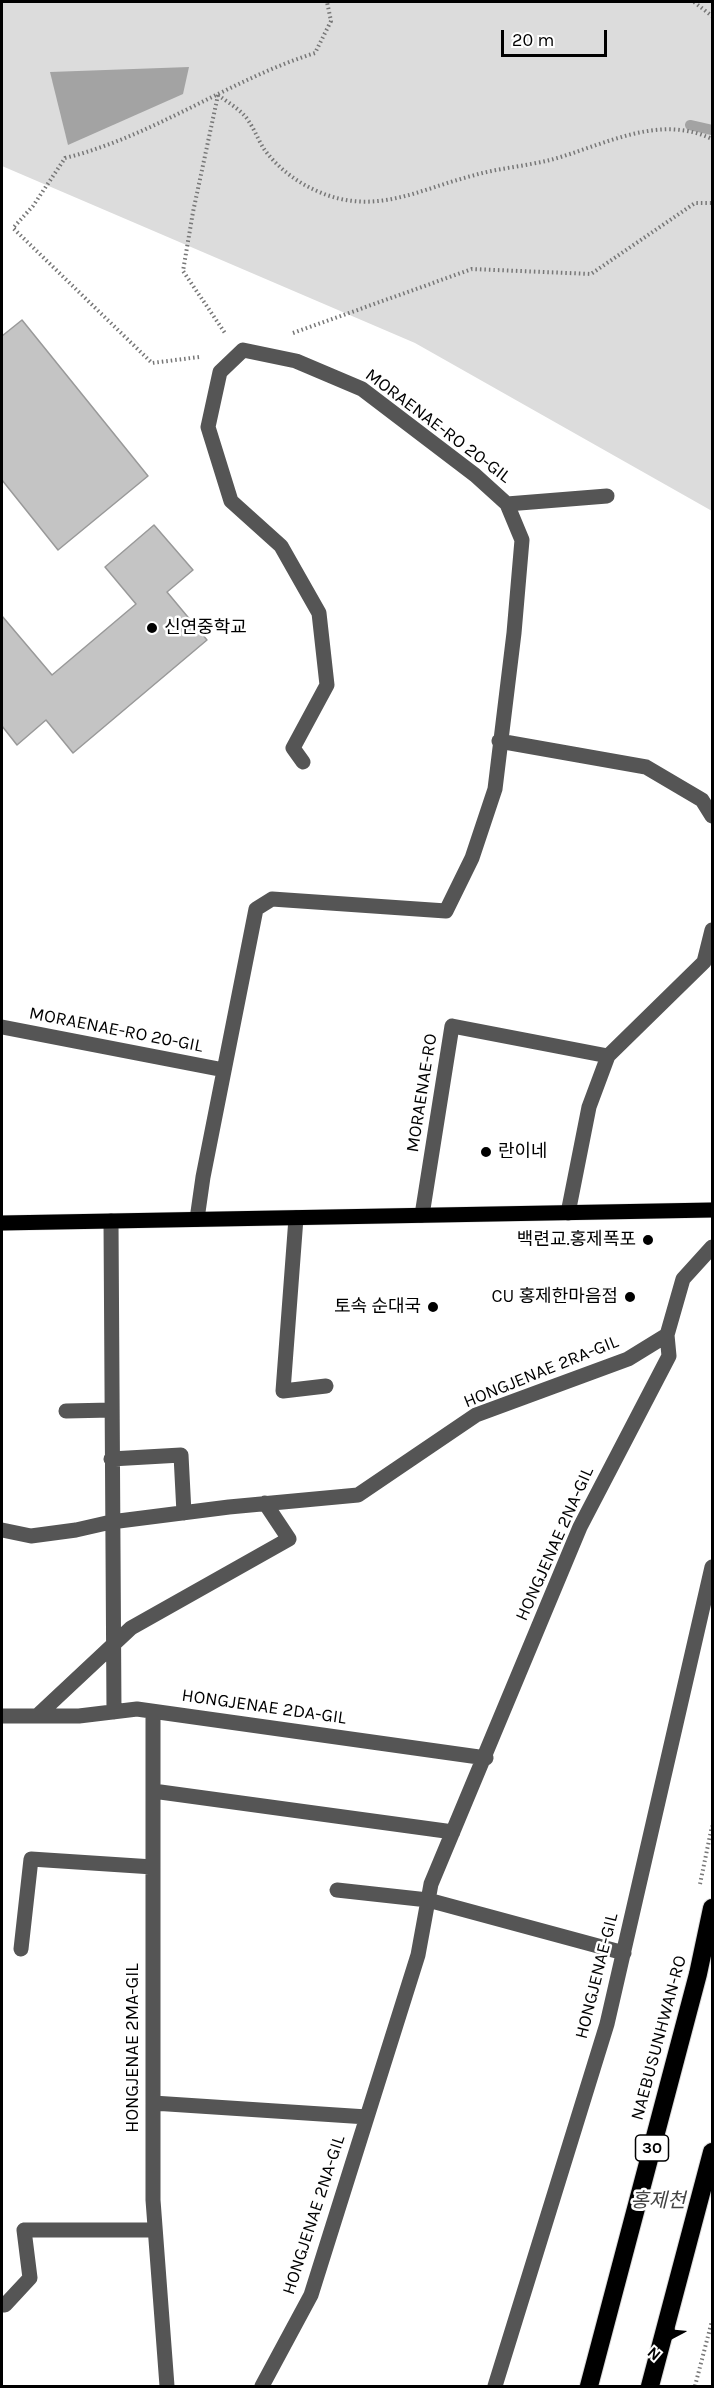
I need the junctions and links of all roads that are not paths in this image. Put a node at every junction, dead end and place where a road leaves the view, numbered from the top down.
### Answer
1 (607, 496) dead end
2 (507, 504) junction
3 (499, 741) junction
4 (303, 762) dead end
5 (712, 816) edge
6 (712, 930) edge
7 (2, 1027) edge
8 (608, 1056) junction
9 (224, 1070) junction
10 (712, 1210) edge
11 (568, 1213) junction
12 (422, 1215) junction
13 (296, 1218) junction
14 (197, 1219) junction
15 (111, 1221) junction
16 (2, 1223) edge
17 (712, 1247) edge
18 (667, 1335) junction
19 (326, 1386) dead end
20 (111, 1410) junction
21 (66, 1411) dead end
22 (111, 1459) junction
23 (265, 1503) junction
24 (184, 1513) junction
25 (111, 1522) junction
26 (2, 1530) edge
27 (712, 1567) edge
28 (114, 1644) junction
29 (114, 1712) junction
30 (153, 1712) junction
31 (2, 1716) edge
32 (37, 1716) junction
33 (486, 1758) junction
34 (153, 1791) junction
35 (453, 1832) junction
36 (153, 1867) junction
37 (337, 1890) dead end
38 (428, 1900) junction
39 (712, 1908) edge
40 (21, 1949) dead end
41 (624, 1953) junction
42 (153, 2103) junction
43 (367, 2117) junction
44 (712, 2152) edge
45 (155, 2230) junction
46 (2, 2305) edge
47 (167, 2386) edge
48 (262, 2386) edge
49 (495, 2386) edge
50 (589, 2386) edge
51 (650, 2386) edge

1 - 2 street, MORAENAE-RO 20-GIL
2 - 3 street, MORAENAE-RO 20-GIL
2 - 4 street, MORAENAE-RO 20-GIL
3 - 5 street
3 - 9 street, MORAENAE-RO 20-GIL
6 - 8 street
7 - 9 street, MORAENAE-RO 20-GIL
8 - 11 street
8 - 12 street, MORAENAE-RO
9 - 14 street, MORAENAE-RO 20-GIL
10 - 11 main road
11 - 12 main road
12 - 13 main road
13 - 14 main road
13 - 19 street
14 - 15 main road
15 - 16 main road
15 - 20 street
17 - 18 street, HONGJENAE 2NA-GIL
18 - 23 street, HONGJENAE 2RA-GIL
18 - 33 street, HONGJENAE 2NA-GIL
20 - 21 street
20 - 22 street
22 - 24 street
22 - 25 street
23 - 24 street, HONGJENAE 2RA-GIL
23 - 28 street
24 - 25 street, HONGJENAE 2RA-GIL
25 - 26 street, HONGJENAE 2RA-GIL
25 - 28 street
27 - 41 street, HONGJENAE-GIL
28 - 29 street
28 - 32 street
29 - 30 street, HONGJENAE 2DA-GIL
29 - 32 street, HONGJENAE 2DA-GIL
30 - 33 street, HONGJENAE 2DA-GIL
30 - 34 street, HONGJENAE 2MA-GIL
31 - 32 street, HONGJENAE 2DA-GIL
33 - 35 street, HONGJENAE 2NA-GIL
34 - 35 street
34 - 36 street, HONGJENAE 2MA-GIL
35 - 38 street, HONGJENAE 2NA-GIL
36 - 40 street
36 - 42 street, HONGJENAE 2MA-GIL
37 - 38 street
38 - 41 street
38 - 43 street, HONGJENAE 2NA-GIL
39 - 50 highway, NAEBUSUNHWAN-RO / 30
41 - 49 street, HONGJENAE-GIL
42 - 43 street, HONGJENAE 2NA-GIL
42 - 45 street, HONGJENAE 2MA-GIL
43 - 48 street, HONGJENAE 2NA-GIL
44 - 51 highway
45 - 46 street
45 - 47 street, HONGJENAE 2MA-GIL

